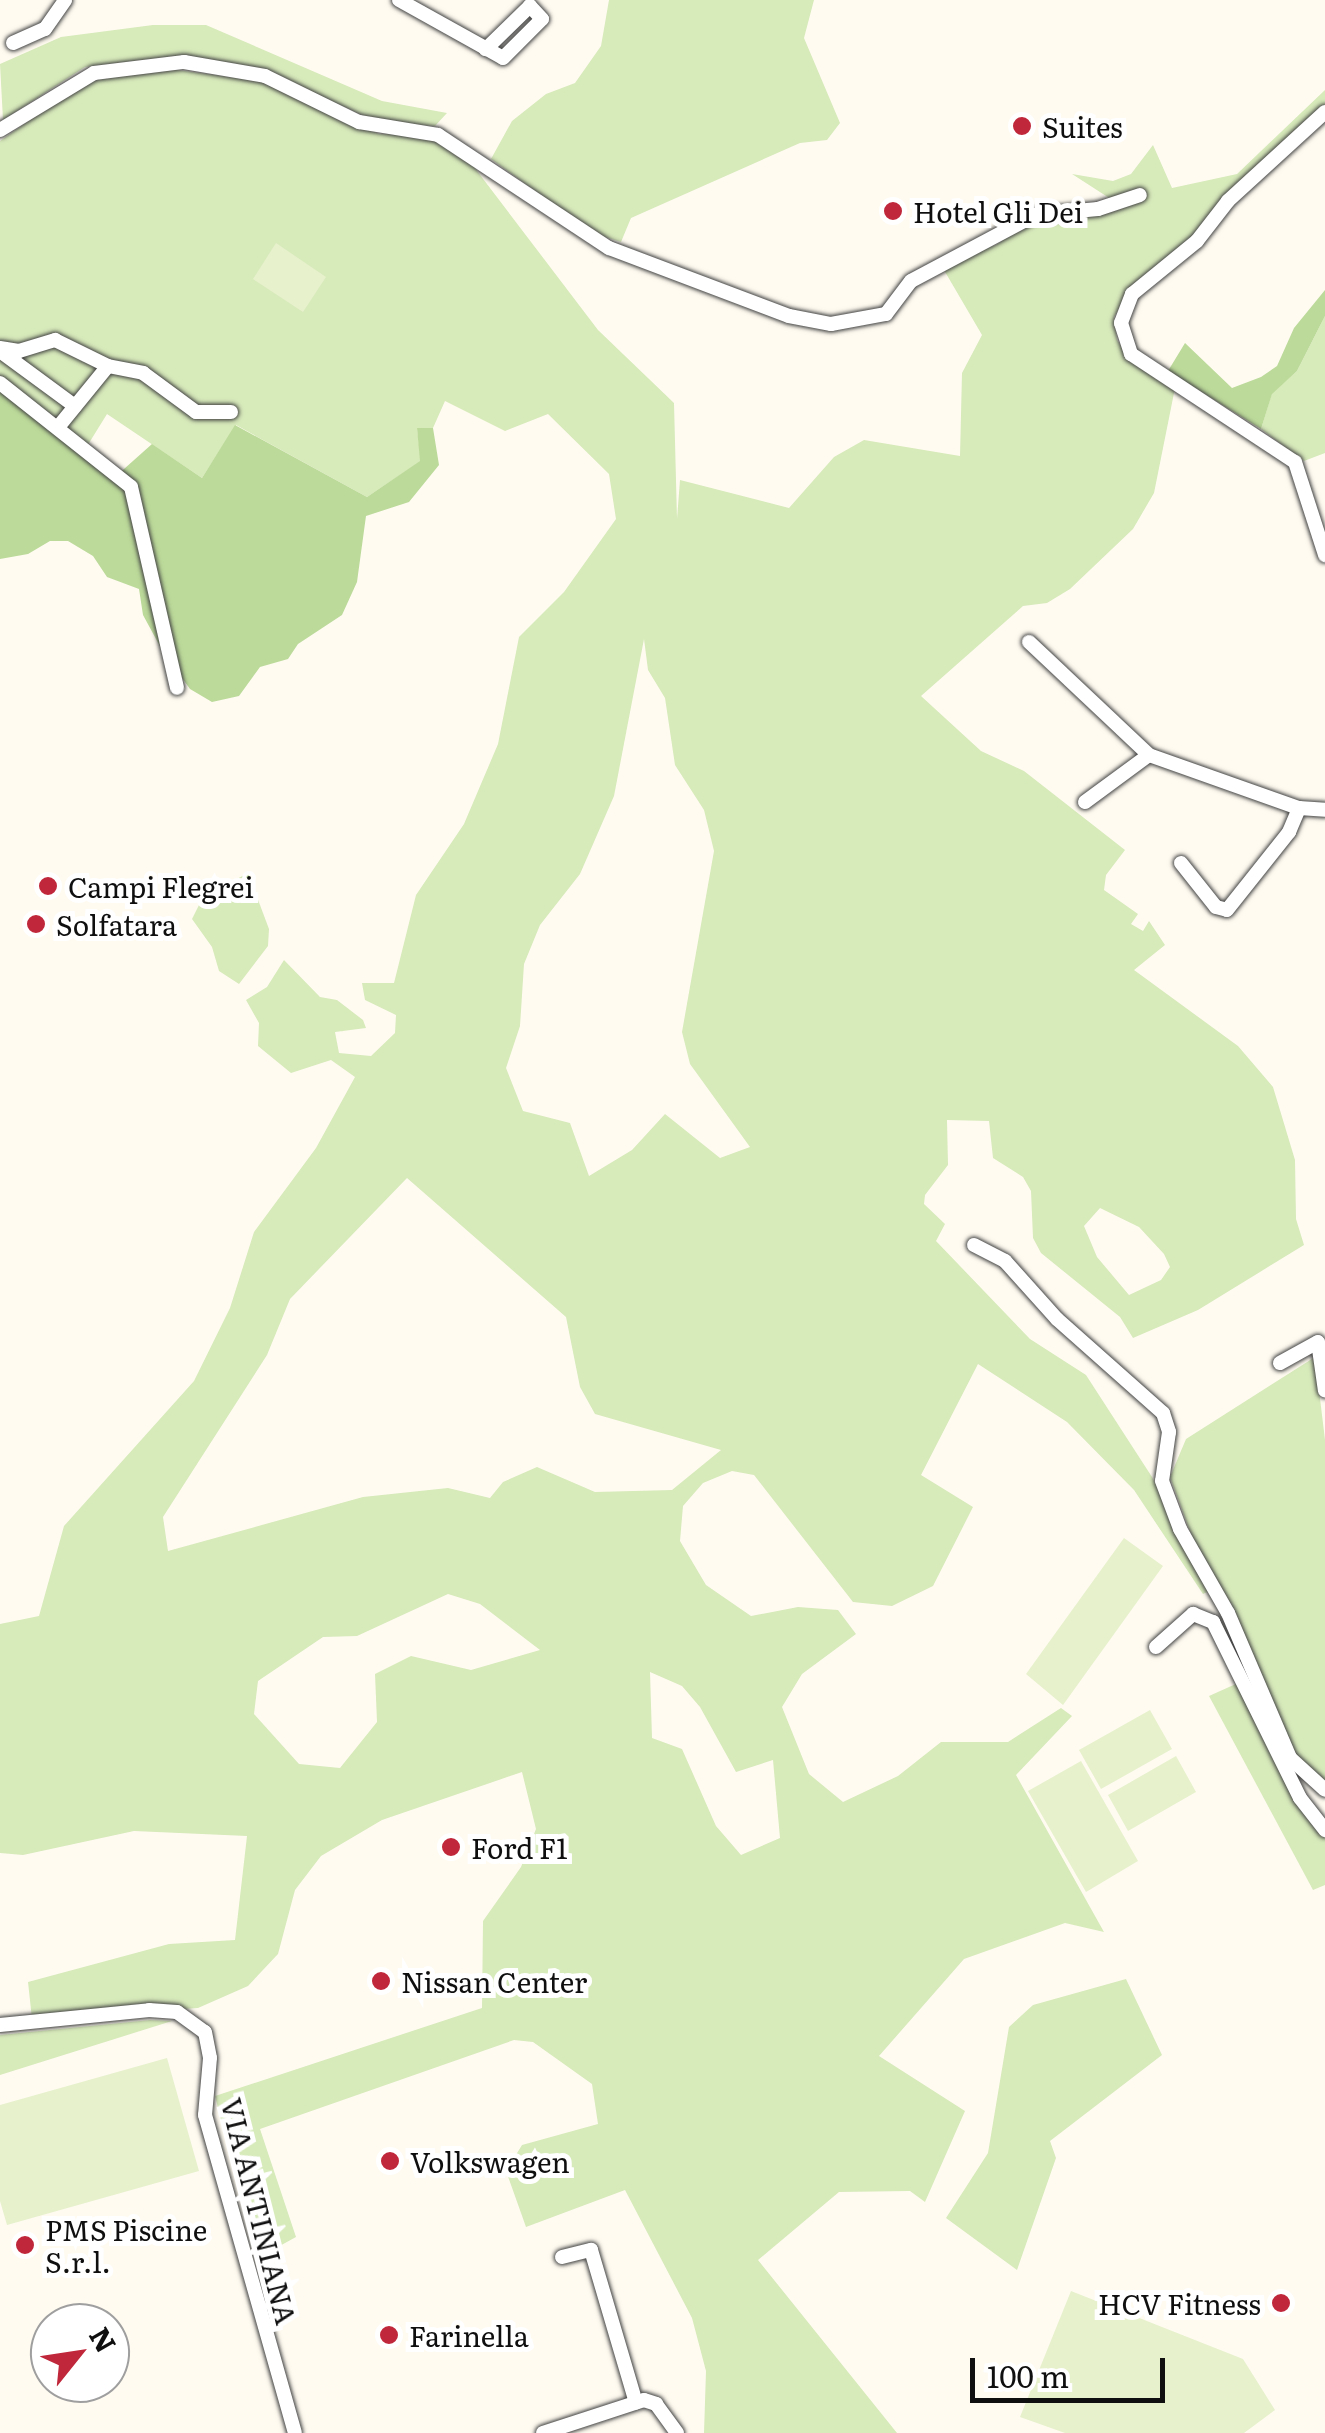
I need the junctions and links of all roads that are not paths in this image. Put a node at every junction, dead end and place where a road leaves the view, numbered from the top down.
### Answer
1 (66, 0) edge
2 (399, 0) edge
3 (13, 44) dead end
4 (486, 49) dead end
5 (1325, 112) edge
6 (0, 130) edge
7 (1140, 195) dead end
8 (0, 350) edge
9 (108, 366) junction
10 (0, 383) edge
11 (76, 406) junction
12 (231, 412) dead end
13 (59, 426) junction
14 (1325, 555) edge
15 (1029, 642) dead end
16 (177, 688) dead end
17 (1149, 755) junction
18 (1086, 802) dead end
19 (1299, 808) junction
20 (1325, 810) edge
21 (1182, 863) dead end
22 (974, 1244) dead end
23 (1280, 1363) dead end
24 (1325, 1392) edge
25 (1156, 1647) dead end
26 (1325, 1790) edge
27 (1325, 1830) edge
28 (0, 2025) edge
29 (562, 2257) dead end
30 (636, 2403) junction
31 (295, 2433) edge
32 (543, 2433) edge
33 (677, 2433) edge

1 - 3 street
2 - 4 street
5 - 14 street
6 - 7 street
8 - 9 street
8 - 11 street
9 - 11 street
9 - 12 street
10 - 13 street
11 - 13 street
13 - 16 street
15 - 17 street
17 - 18 street
17 - 19 street
19 - 20 street
19 - 21 street
22 - 26 street
23 - 24 street
25 - 27 street
28 - 31 street, VIA ANTINIANA
29 - 30 street
30 - 32 street
30 - 33 street

